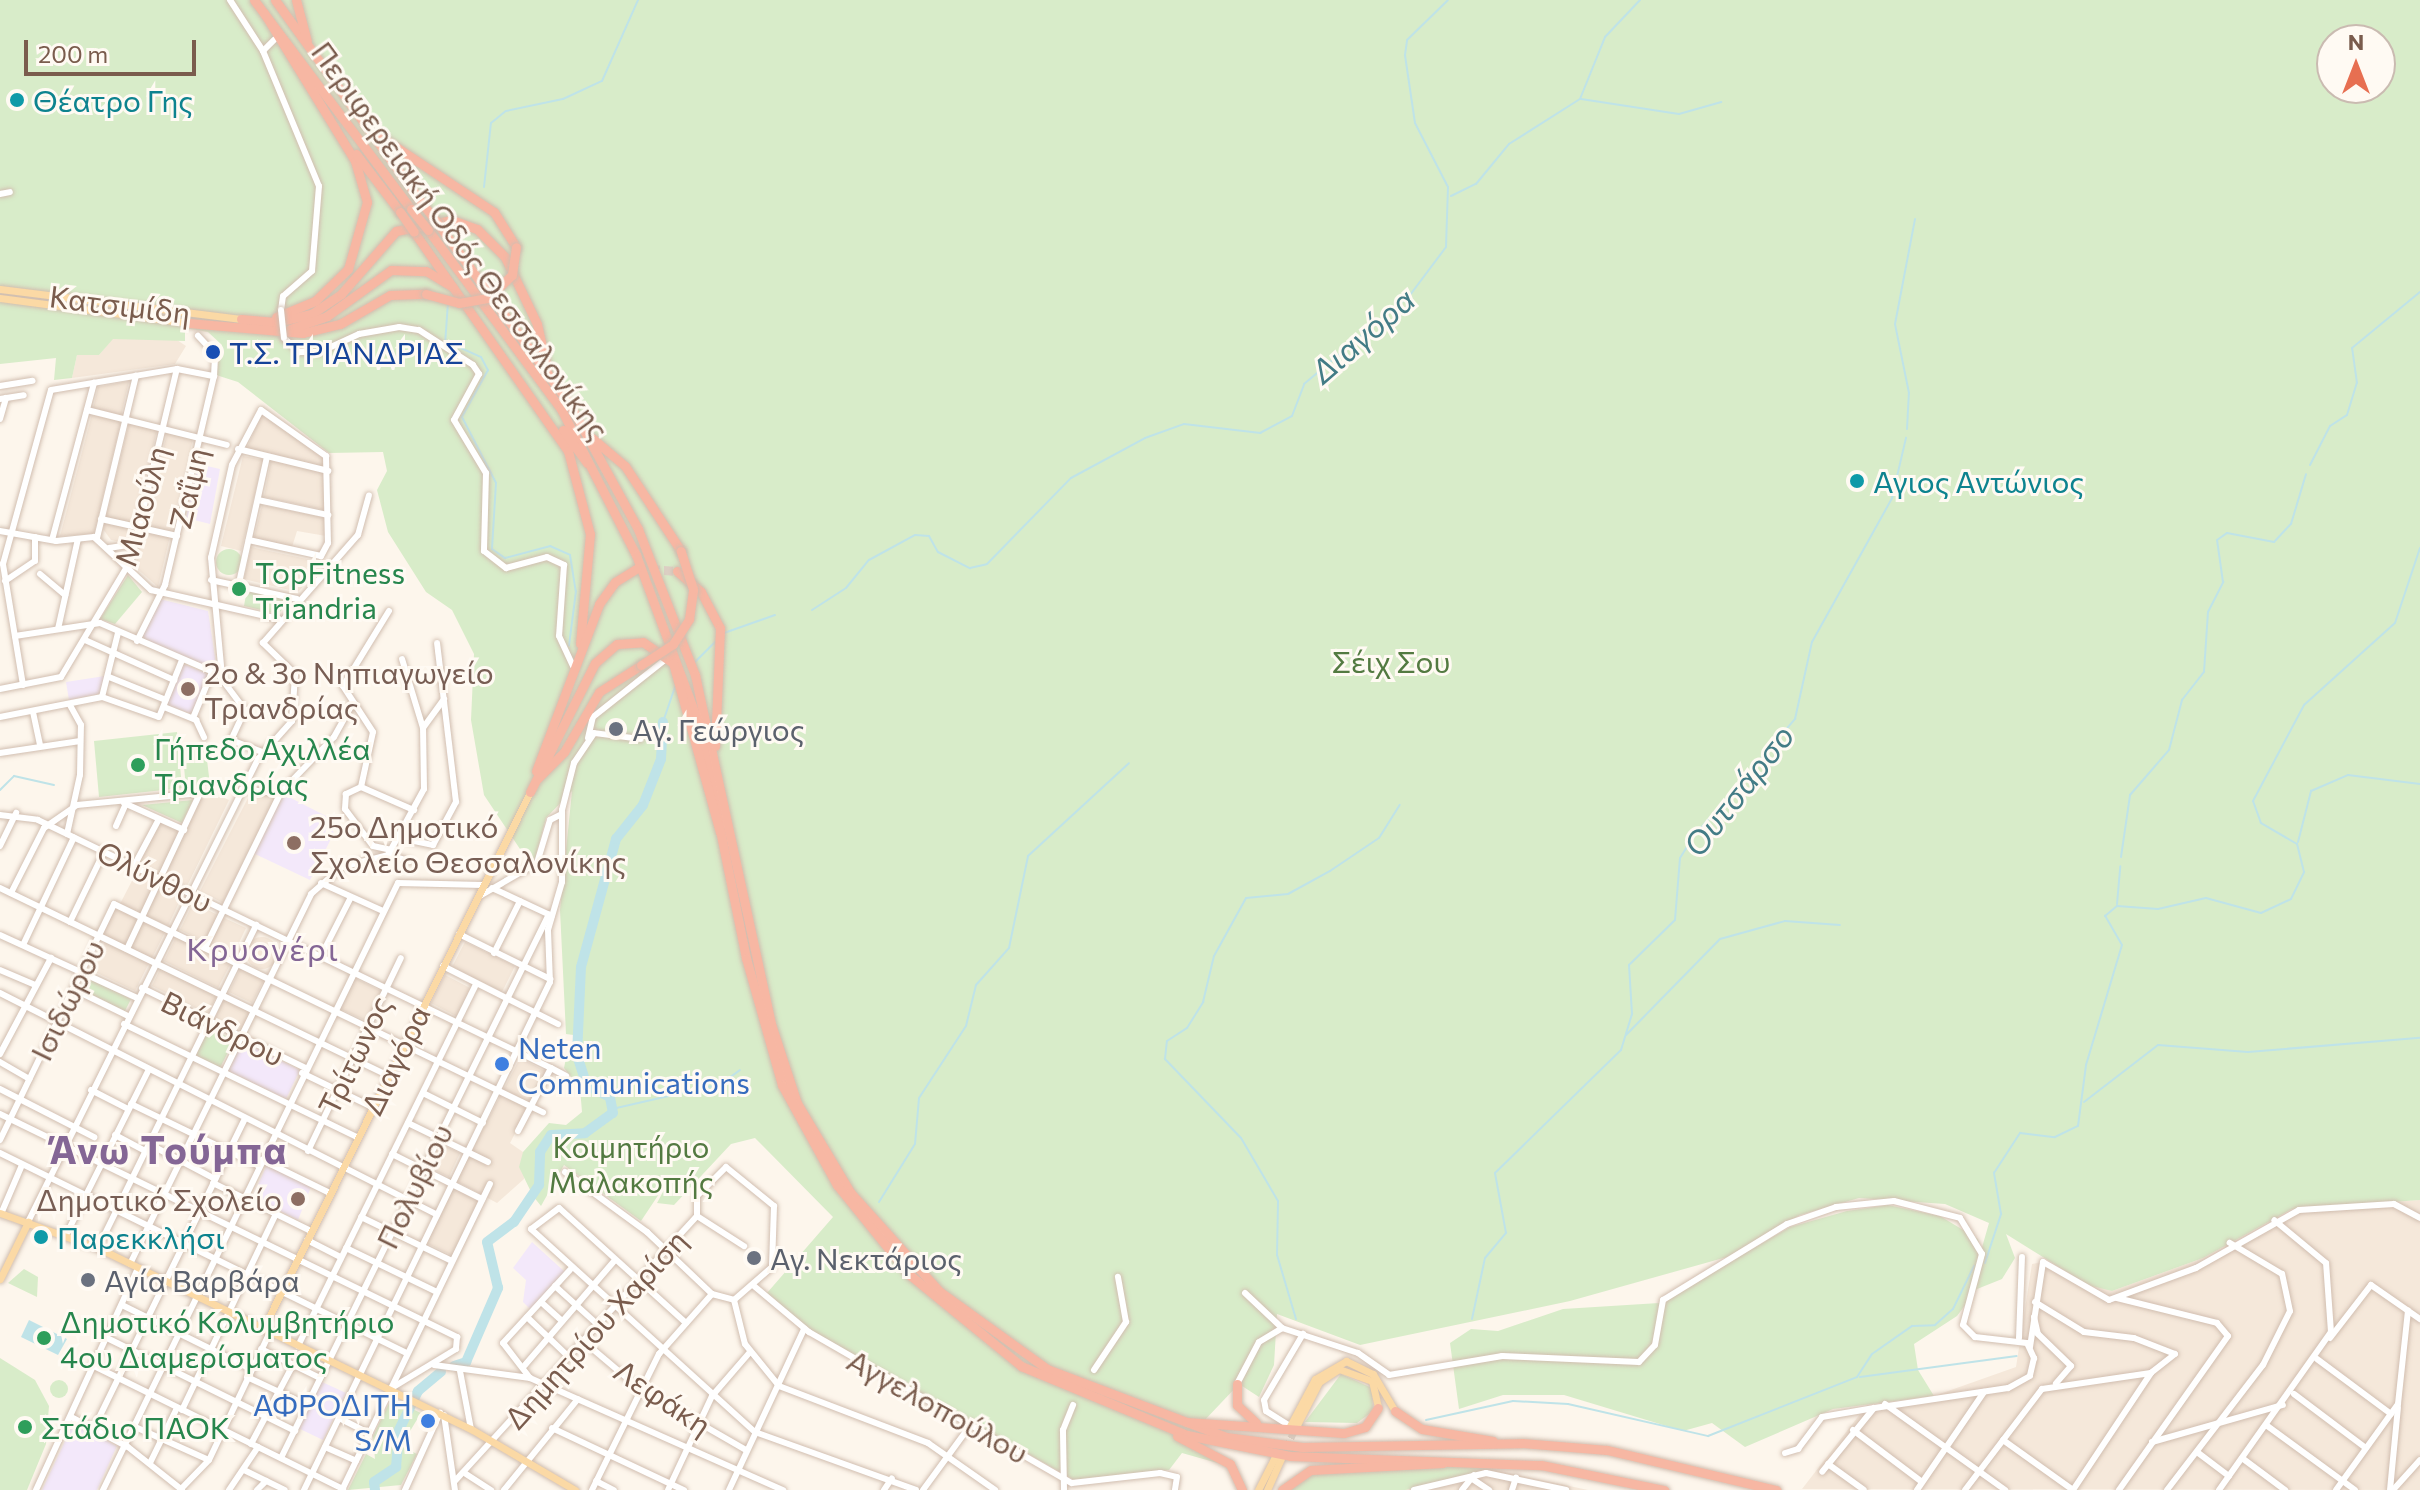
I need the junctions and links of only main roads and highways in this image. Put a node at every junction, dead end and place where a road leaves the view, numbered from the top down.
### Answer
1 (254, 0) edge
2 (275, 0) edge
3 (296, 0) edge
4 (264, 13) junction
5 (310, 48) junction
6 (366, 127) junction
7 (343, 140) junction
8 (0, 289) edge
9 (461, 294) junction
10 (0, 298) edge
11 (241, 319) junction
12 (189, 323) joint
13 (247, 330) junction
14 (548, 372) junction
15 (554, 422) junction
16 (589, 436) junction
17 (601, 483) junction
18 (637, 568) tunnel mouth
19 (677, 571) tunnel mouth
20 (580, 644) junction
21 (674, 661) junction
22 (714, 752) junction
23 (538, 778) junction
24 (530, 792) junction
25 (0, 1213) edge
26 (28, 1222) junction
27 (0, 1279) edge
28 (266, 1331) junction
29 (1237, 1384) road end
30 (1378, 1408) joint
31 (1395, 1411) joint
32 (1145, 1420) junction
33 (1174, 1421) junction
34 (1262, 1426) junction
35 (1501, 1443) junction
36 (1458, 1459) junction
37 (575, 1490) edge
38 (1242, 1490) edge
39 (1258, 1490) edge
40 (1267, 1490) edge
41 (1282, 1490) edge
42 (1664, 1490) edge
43 (1776, 1490) edge

1 - 4 highway, Περιφερειακή Οδός Θεσσαλονίκης
2 - 5 highway, Περιφερειακή Οδός Θεσσαλονίκης
3 - 5 highway
4 - 7 highway
4 - 17 highway, Περιφερειακή Οδός Θεσσαλονίκης, bridge
5 - 6 highway, Περιφερειακή Οδός Θεσσαλονίκης
6 - 13 highway, bridge
6 - 14 highway, Περιφερειακή Οδός Θεσσαλονίκης, bridge
7 - 9 highway, bridge
7 - 11 highway
8 - 11 main road, Κατσιμίδη
9 - 13 highway
9 - 15 highway
10 - 12 main road, Κατσιμίδη
11 - 14 highway
12 - 13 highway
14 - 16 highway, Περιφερειακή Οδός Θεσσαλονίκης
15 - 17 highway
15 - 20 highway
16 - 22 highway, Περιφερειακή Οδός Θεσσαλονίκης
16 - 23 highway, bridge
17 - 21 highway, Περιφερειακή Οδός Θεσσαλονίκης
18 - 20 highway
19 - 22 highway
20 - 24 highway
21 - 23 highway
21 - 32 highway, Περιφερειακή Οδός Θεσσαλονίκης
22 - 33 highway, Περιφερειακή Οδός Θεσσαλονίκης
23 - 24 highway
24 - 28 main road, Διαγόρα
25 - 26 main road
26 - 27 main road
26 - 28 main road
28 - 37 main road
29 - 34 highway
30 - 31 main road
30 - 34 highway
31 - 35 highway
32 - 36 highway, Περιφερειακή Οδός Θεσσαλονίκης
32 - 38 highway
33 - 34 highway
33 - 35 highway, Περιφερειακή Οδός Θεσσαλονίκης
35 - 43 highway, Περιφερειακή Οδός Θεσσαλονίκης
36 - 41 highway
36 - 42 highway, Περιφερειακή Οδός Θεσσαλονίκης
39 - 40 main road

